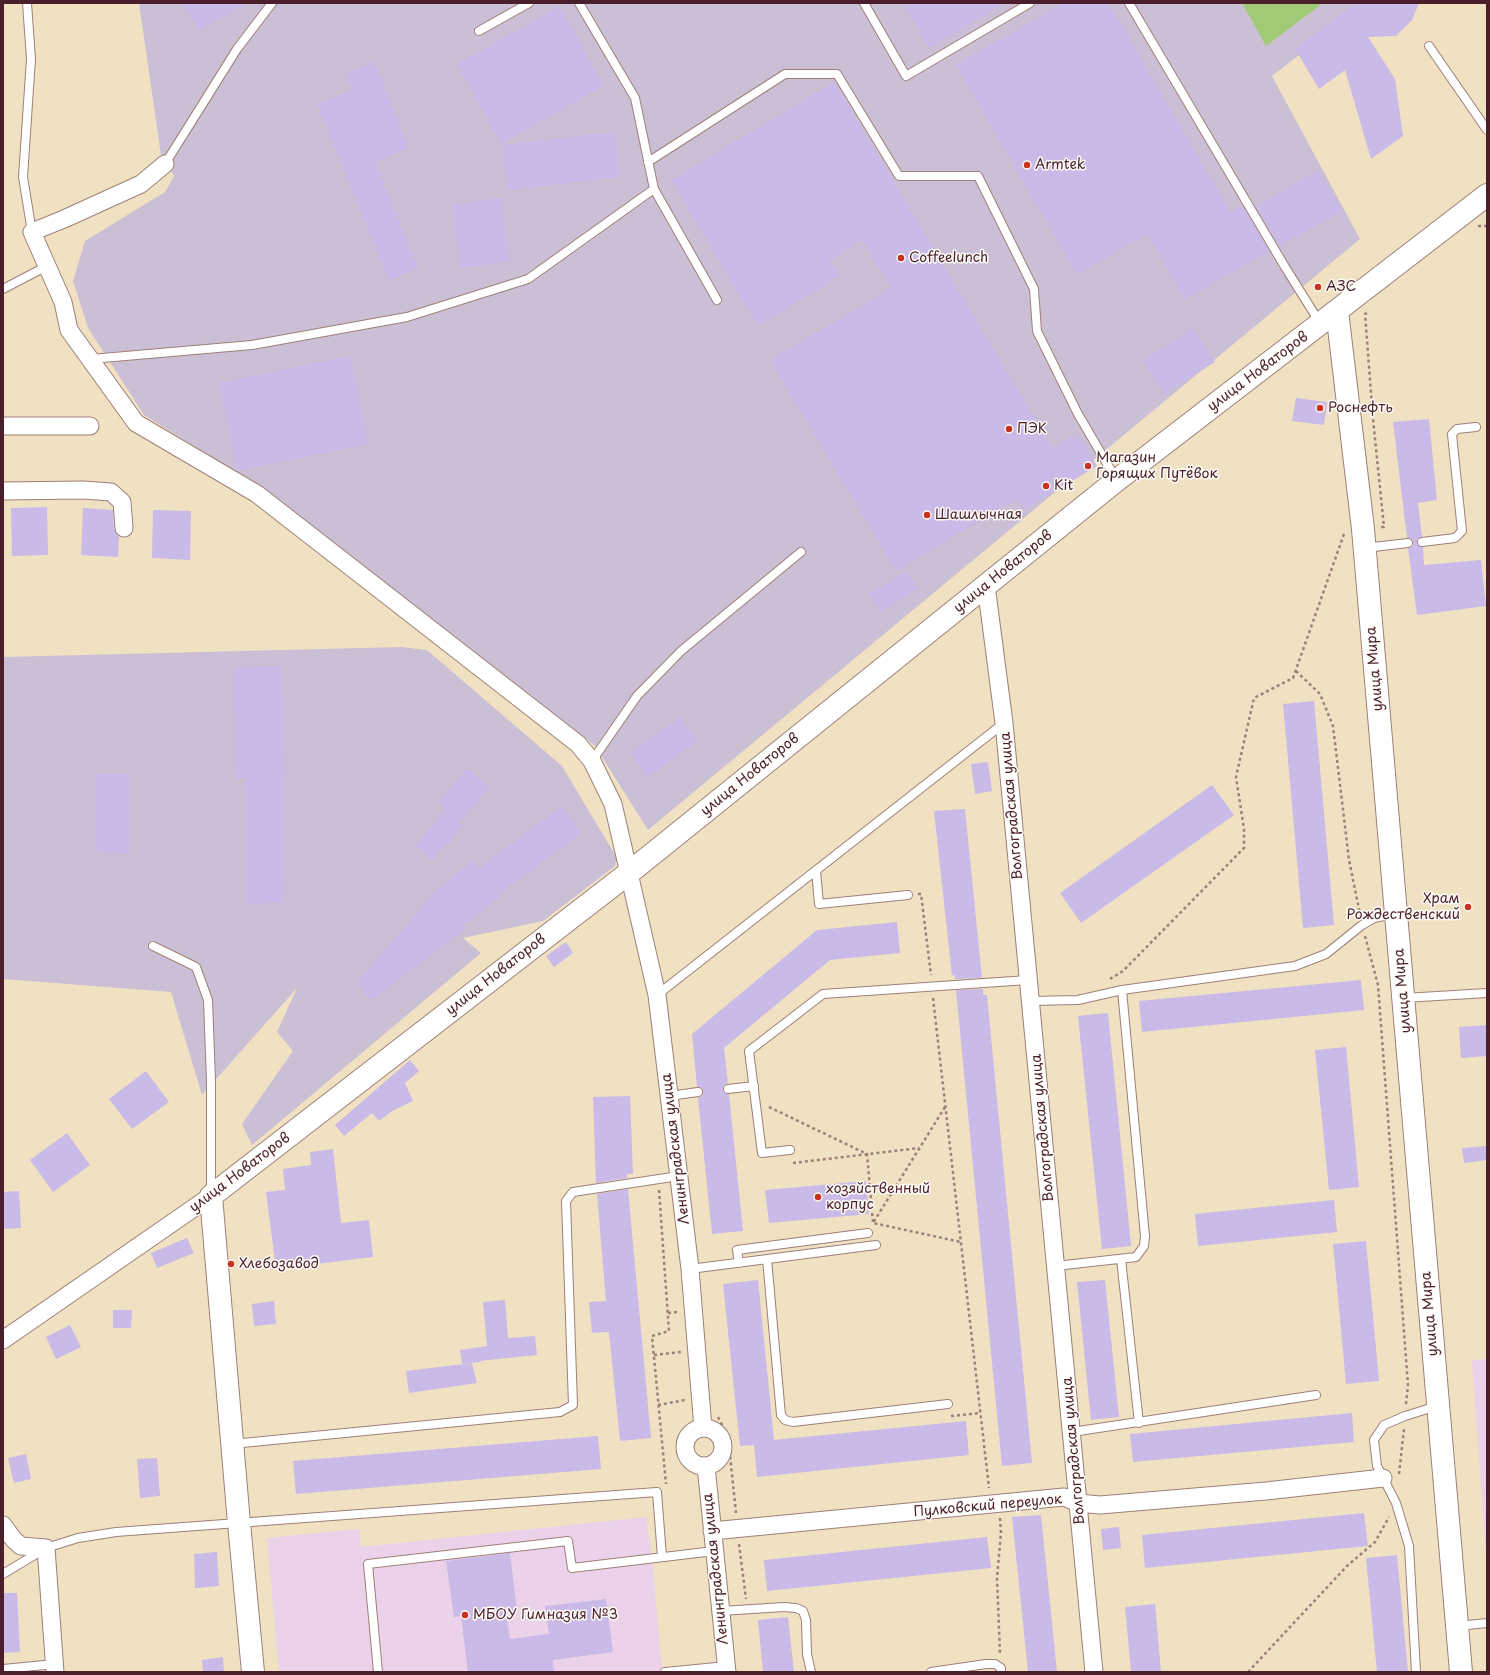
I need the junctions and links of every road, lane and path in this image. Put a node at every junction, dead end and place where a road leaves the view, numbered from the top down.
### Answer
1 (26, 3) edge
2 (272, 3) edge
3 (529, 3) edge
4 (579, 3) edge
5 (864, 3) edge
6 (1030, 3) edge
7 (1129, 3) edge
8 (479, 31) dead end
9 (1429, 46) dead end
10 (1487, 130) edge
11 (648, 162) junction
12 (165, 164) joint
13 (654, 189) junction
14 (1487, 195) edge
15 (1474, 226) dead end
16 (1487, 226) edge
17 (32, 232) junction
18 (47, 266) junction
19 (3, 289) edge
20 (717, 300) dead end
21 (1371, 310) dead end
22 (1329, 318) junction
23 (90, 359) junction
24 (3, 426) edge
25 (90, 426) dead end
26 (1476, 428) dead end
27 (1117, 480) junction
28 (3, 491) edge
29 (124, 528) dead end
30 (1364, 538) junction
31 (1422, 542) dead end
32 (1408, 543) dead end
33 (800, 552) dead end
34 (986, 585) junction
35 (1296, 671) junction
36 (1004, 723) junction
37 (592, 761) junction
38 (816, 871) junction
39 (630, 872) junction
40 (908, 896) joint
41 (1396, 913) junction
42 (1362, 925) junction
43 (153, 946) dead end
44 (1028, 980) junction
45 (1104, 983) dead end
46 (932, 987) junction
47 (1122, 990) junction
48 (1487, 993) edge
49 (657, 995) junction
50 (1403, 998) junction
51 (1030, 1001) junction
52 (754, 1086) junction
53 (728, 1089) dead end
54 (698, 1092) dead end
55 (669, 1096) junction
56 (756, 1101) junction
57 (946, 1106) junction
58 (919, 1148) junction
59 (790, 1150) joint
60 (867, 1154) junction
61 (679, 1176) junction
62 (659, 1179) junction
63 (211, 1196) junction
64 (873, 1223) junction
65 (868, 1233) joint
66 (961, 1242) junction
67 (876, 1245) dead end
68 (767, 1259) junction
69 (1121, 1259) junction
70 (739, 1263) junction
71 (1056, 1266) junction
72 (690, 1269) junction
73 (3, 1340) edge
74 (697, 1350) junction
75 (654, 1355) junction
76 (1316, 1395) dead end
77 (701, 1398) junction
78 (948, 1404) joint
79 (658, 1405) junction
80 (1438, 1406) junction
81 (980, 1413) junction
82 (717, 1415) dead end
83 (1405, 1416) junction
84 (1139, 1423) junction
85 (703, 1428) junction
86 (1072, 1432) junction
87 (232, 1444) junction
88 (706, 1466) junction
89 (1383, 1478) junction
90 (666, 1488) dead end
91 (1078, 1503) junction
92 (1396, 1503) junction
93 (995, 1504) junction
94 (239, 1523) junction
95 (3, 1525) edge
96 (738, 1529) junction
97 (712, 1531) junction
98 (46, 1548) junction
99 (714, 1551) junction
100 (662, 1557) junction
101 (3, 1574) edge
102 (747, 1609) junction
103 (720, 1611) junction
104 (1487, 1623) edge
105 (1457, 1626) junction
106 (55, 1668) edge
107 (3, 1669) edge
108 (727, 1669) edge
109 (1001, 1670) edge
110 (253, 1672) edge
111 (378, 1672) edge
112 (665, 1672) edge
113 (811, 1672) edge
114 (931, 1672) edge
115 (1094, 1672) edge
116 (1248, 1672) edge
117 (1416, 1672) edge
118 (1461, 1672) edge

1 - 17 lane
2 - 12 lane
3 - 8 lane
4 - 11 lane
5 - 6 lane
7 - 22 lane
9 - 10 lane
11 - 13 lane
11 - 27 lane
12 - 17 street
13 - 20 lane
13 - 23 lane
14 - 22 street, улица Новаторов
15 - 16 path
17 - 18 street, Ленинградская улица
18 - 19 lane
18 - 23 street, Ленинградская улица
21 - 30 path
22 - 27 street, улица Новаторов
22 - 30 street, улица Мира
23 - 37 street, Ленинградская улица
24 - 25 street
26 - 31 lane
27 - 34 street, улица Новаторов
28 - 29 street
30 - 32 lane
30 - 35 path
30 - 41 street, улица Мира
33 - 37 lane
34 - 36 street, Волгоградская улица
34 - 39 street, улица Новаторов
35 - 42 path
35 - 45 path
36 - 38 lane
36 - 44 street, Волгоградская улица
37 - 39 street, Ленинградская улица
38 - 40 lane
38 - 49 lane
39 - 49 street, Ленинградская улица
39 - 63 street, улица Новаторов
40 - 46 path
41 - 42 lane
41 - 50 street, улица Мира
42 - 47 lane
42 - 83 path
43 - 63 lane
44 - 46 lane
44 - 51 street, Волгоградская улица
46 - 52 lane
46 - 57 path
47 - 51 lane
47 - 69 lane
48 - 50 lane
49 - 55 street, Ленинградская улица
50 - 80 street, улица Мира
51 - 71 street, Волгоградская улица
52 - 53 lane
52 - 56 lane
54 - 55 lane
55 - 61 street, Ленинградская улица
56 - 59 lane
56 - 60 path
57 - 58 path
57 - 66 path
58 - 60 path
58 - 64 path
59 - 60 path
60 - 64 path
61 - 62 lane
61 - 72 street, Ленинградская улица
62 - 75 path
62 - 87 lane
63 - 73 street, улица Новаторов
63 - 87 street
64 - 65 path
64 - 66 path
65 - 70 lane
66 - 81 path
67 - 68 lane
68 - 70 lane
68 - 78 lane
69 - 71 lane
69 - 84 lane
70 - 72 lane
71 - 86 street, Волгоградская улица
72 - 74 street, Ленинградская улица
74 - 75 path
74 - 77 street, Ленинградская улица
75 - 79 path
76 - 84 lane
77 - 79 path
77 - 85 street, Ленинградская улица
78 - 81 path
79 - 90 path
80 - 83 lane
80 - 105 street, улица Мира
81 - 93 path
82 - 96 path
83 - 89 lane
83 - 92 path
84 - 86 lane
85 - 88 street
85 - 88 street
86 - 91 street, Волгоградская улица
87 - 94 street
88 - 97 street, Ленинградская улица
89 - 91 street, Пулковский переулок
89 - 92 lane
91 - 93 street, Пулковский переулок
91 - 115 street, Волгоградская улица
92 - 116 path
92 - 117 lane
93 - 96 street, Пулковский переулок
93 - 109 path
94 - 98 lane
94 - 100 lane
94 - 110 street
95 - 98 street
96 - 97 street, Пулковский переулок
96 - 102 path
97 - 99 street, Ленинградская улица
98 - 101 lane
98 - 106 street
99 - 100 lane
99 - 103 street, Ленинградская улица
100 - 111 lane
102 - 103 lane
102 - 113 lane
103 - 108 street, Ленинградская улица
104 - 105 lane
105 - 118 street, улица Мира
106 - 107 lane
108 - 112 lane
109 - 114 lane

